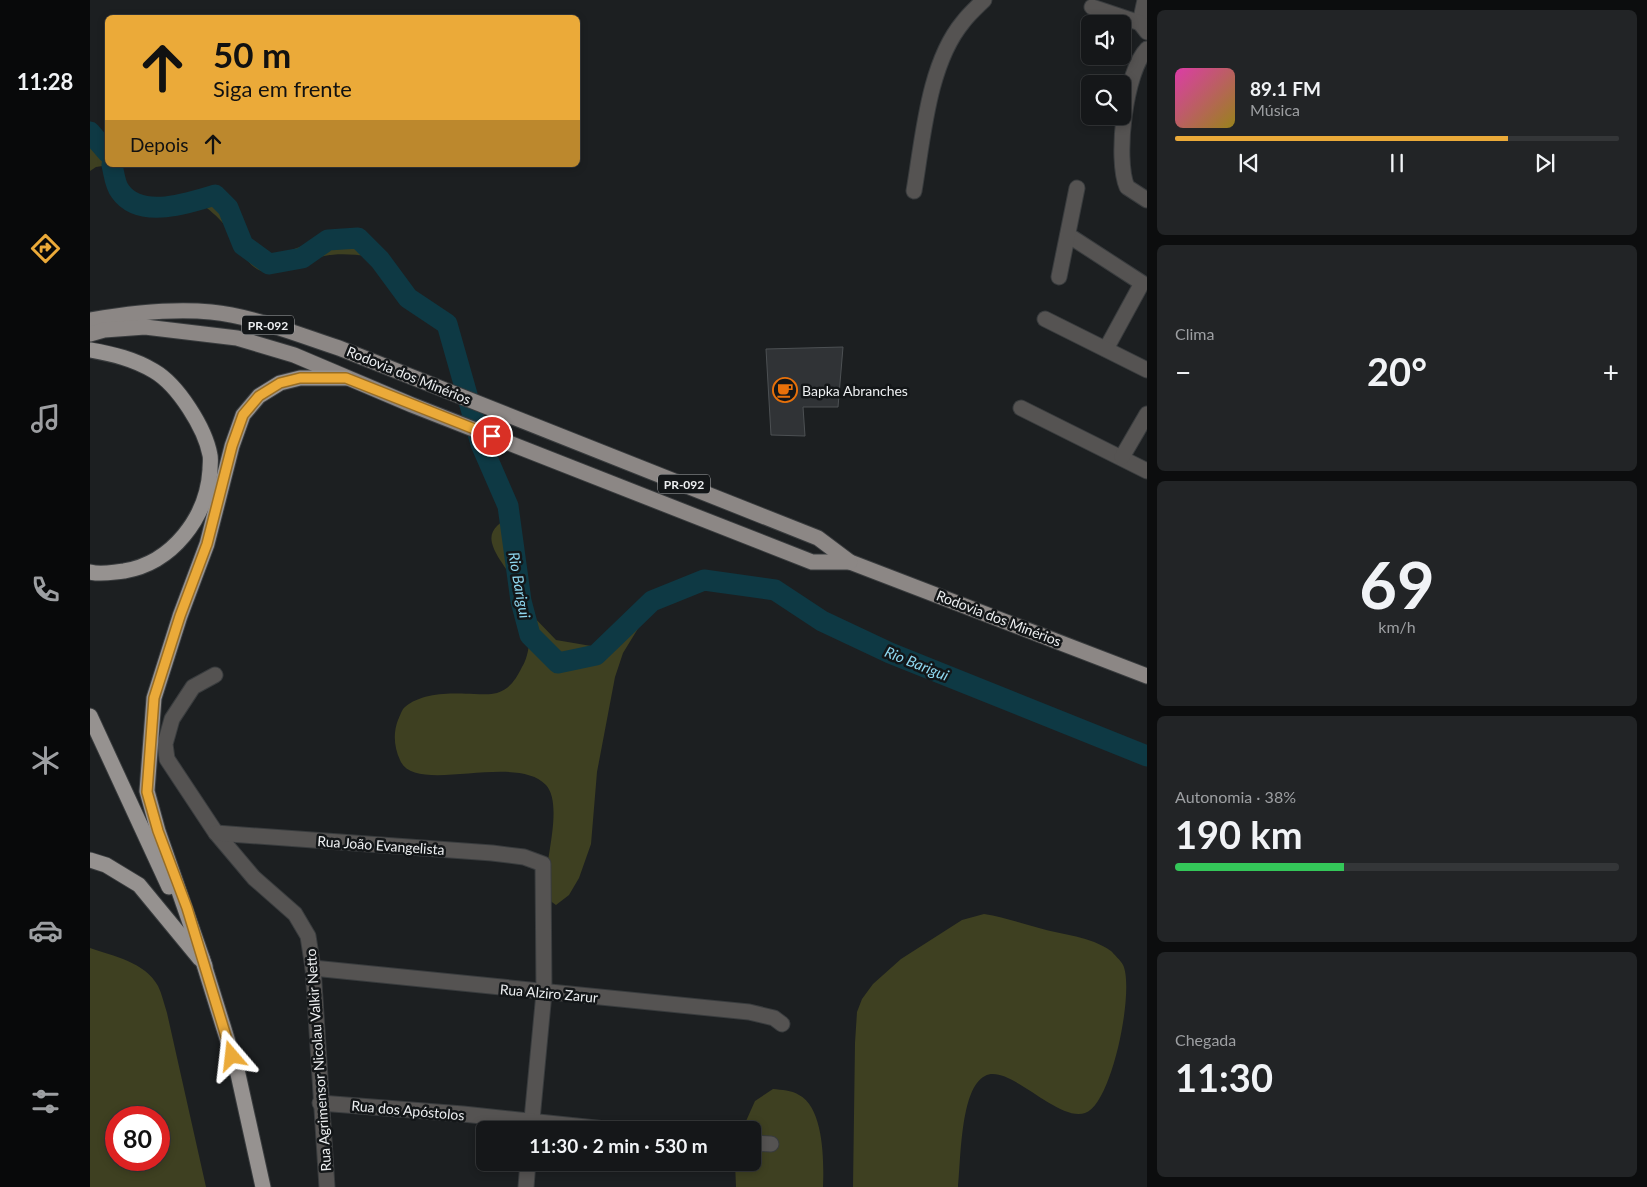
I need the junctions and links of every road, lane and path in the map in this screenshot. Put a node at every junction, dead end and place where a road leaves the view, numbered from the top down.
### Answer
1 (984, 0) edge
2 (1145, 0) edge
3 (1092, 7) dead end
4 (1143, 28) edge
5 (1147, 49) edge
6 (1077, 188) dead end
7 (914, 191) dead end
8 (1147, 200) edge
9 (1068, 235) junction
10 (1059, 277) dead end
11 (1045, 319) dead end
12 (90, 320) edge
13 (90, 334) edge
14 (1106, 349) junction
15 (90, 350) edge
16 (1147, 370) edge
17 (346, 378) junction
18 (1021, 408) dead end
19 (1147, 414) edge
20 (1122, 457) junction
21 (1147, 471) edge
22 (850, 562) junction
23 (90, 572) edge
24 (215, 674) dead end
25 (1147, 676) edge
26 (90, 716) edge
27 (216, 833) junction
28 (90, 860) edge
29 (205, 966) junction
30 (313, 968) junction
31 (544, 993) junction
32 (782, 1024) dead end
33 (320, 1103) junction
34 (486, 1121) edge
35 (532, 1121) edge
36 (761, 1143) edge
37 (771, 1144) dead end
38 (527, 1171) edge
39 (263, 1187) edge
40 (327, 1187) edge
41 (526, 1187) edge

1 - 7 street
2 - 4 street
3 - 4 street
5 - 8 street
6 - 9 street
9 - 10 street
9 - 14 street
11 - 14 street
12 - 22 main road, Rodovia dos Minérios / PR-092
13 - 17 main road, Rodovia dos Minérios / PR-092
14 - 16 street
15 - 23 highway
17 - 22 main road, Rodovia dos Minérios / PR-092
17 - 29 highway
18 - 20 street
19 - 20 street
20 - 21 street
22 - 25 main road, Rodovia dos Minérios / PR-092
24 - 27 street, Rua Agrimensor Nicolau Valkir Netto
26 - 29 highway
27 - 30 street, Rua Agrimensor Nicolau Valkir Netto
27 - 31 street, Rua João Evangelista
28 - 29 highway
29 - 39 highway
30 - 31 street, Rua Alziro Zarur
30 - 33 street, Rua Agrimensor Nicolau Valkir Netto
31 - 32 street, Rua Alziro Zarur
31 - 35 street
33 - 34 street, Rua dos Apóstolos
33 - 40 street, Rua Agrimensor Nicolau Valkir Netto
36 - 37 street
38 - 41 street

